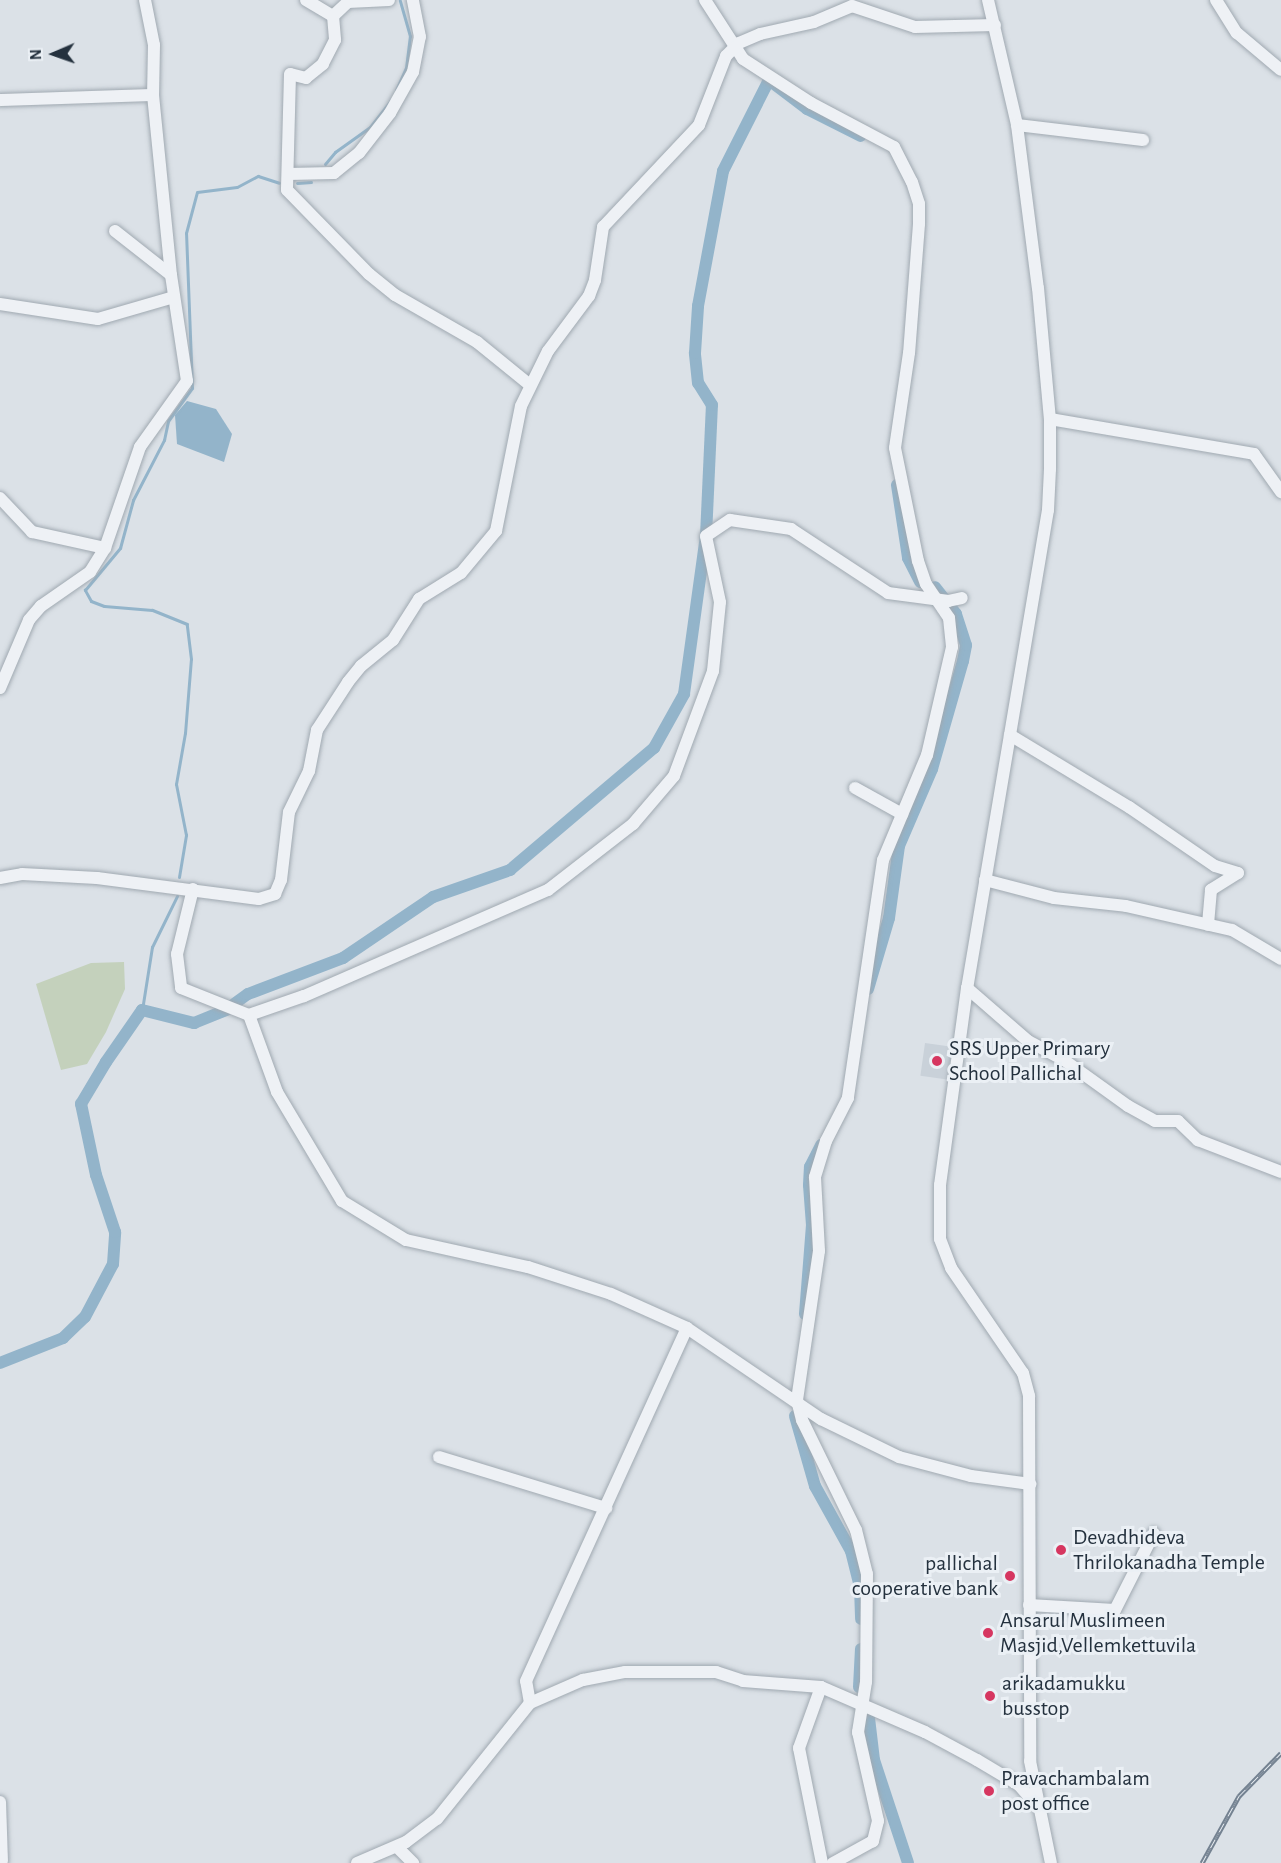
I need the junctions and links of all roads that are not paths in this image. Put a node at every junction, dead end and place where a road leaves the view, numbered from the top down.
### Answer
1 (146, 0) edge
2 (306, 0) edge
3 (389, 0) edge
4 (413, 0) edge
5 (705, 0) edge
6 (988, 0) edge
7 (1216, 0) edge
8 (333, 16) junction
9 (995, 26) junction
10 (734, 47) junction
11 (1281, 70) edge
12 (153, 95) junction
13 (0, 100) edge
14 (1017, 125) junction
15 (1143, 140) dead end
16 (288, 174) junction
17 (115, 231) dead end
18 (171, 275) junction
19 (174, 297) junction
20 (0, 304) edge
21 (530, 385) junction
22 (1050, 419) junction
23 (1281, 492) edge
24 (0, 498) edge
25 (105, 548) junction
26 (962, 598) dead end
27 (936, 600) junction
28 (0, 688) edge
29 (1010, 735) junction
30 (855, 788) dead end
31 (902, 814) junction
32 (0, 878) edge
33 (985, 880) junction
34 (193, 889) junction
35 (1208, 926) junction
36 (1281, 959) edge
37 (967, 988) junction
38 (249, 1015) junction
39 (1281, 1172) edge
40 (687, 1328) junction
41 (797, 1400) junction
42 (439, 1457) dead end
43 (1030, 1484) junction
44 (606, 1508) junction
45 (1154, 1533) dead end
46 (1029, 1605) junction
47 (821, 1688) junction
48 (530, 1703) junction
49 (861, 1707) junction
50 (0, 1802) edge
51 (1040, 1809) junction
52 (397, 1847) junction
53 (3, 1861) edge
54 (357, 1863) edge
55 (413, 1863) edge
56 (822, 1863) edge
57 (833, 1863) edge
58 (1051, 1863) edge

1 - 12 street
2 - 8 street
3 - 8 street
4 - 16 street
5 - 10 street
6 - 9 street
7 - 11 street
8 - 16 street
9 - 10 street
9 - 14 street
10 - 21 street
10 - 27 street
12 - 13 street
12 - 18 street
14 - 15 street
14 - 22 street
16 - 21 street
17 - 18 street
18 - 19 street
19 - 20 street
19 - 25 street
21 - 34 street
22 - 23 street
22 - 29 street
24 - 25 street
25 - 28 street
26 - 27 street
27 - 31 street
27 - 38 street
29 - 33 street
29 - 35 street
30 - 31 street
31 - 41 street
32 - 34 street
33 - 35 street
33 - 37 street
34 - 38 street
35 - 36 street
37 - 39 street
37 - 43 street
38 - 40 street
40 - 41 street
40 - 44 street
41 - 43 street
41 - 49 street
42 - 44 street
43 - 46 street
44 - 48 street
45 - 46 street
46 - 51 street
47 - 48 street
47 - 49 street
47 - 56 street
48 - 52 street
49 - 51 street
49 - 57 street
50 - 53 street
51 - 58 street
52 - 54 street
52 - 55 street

